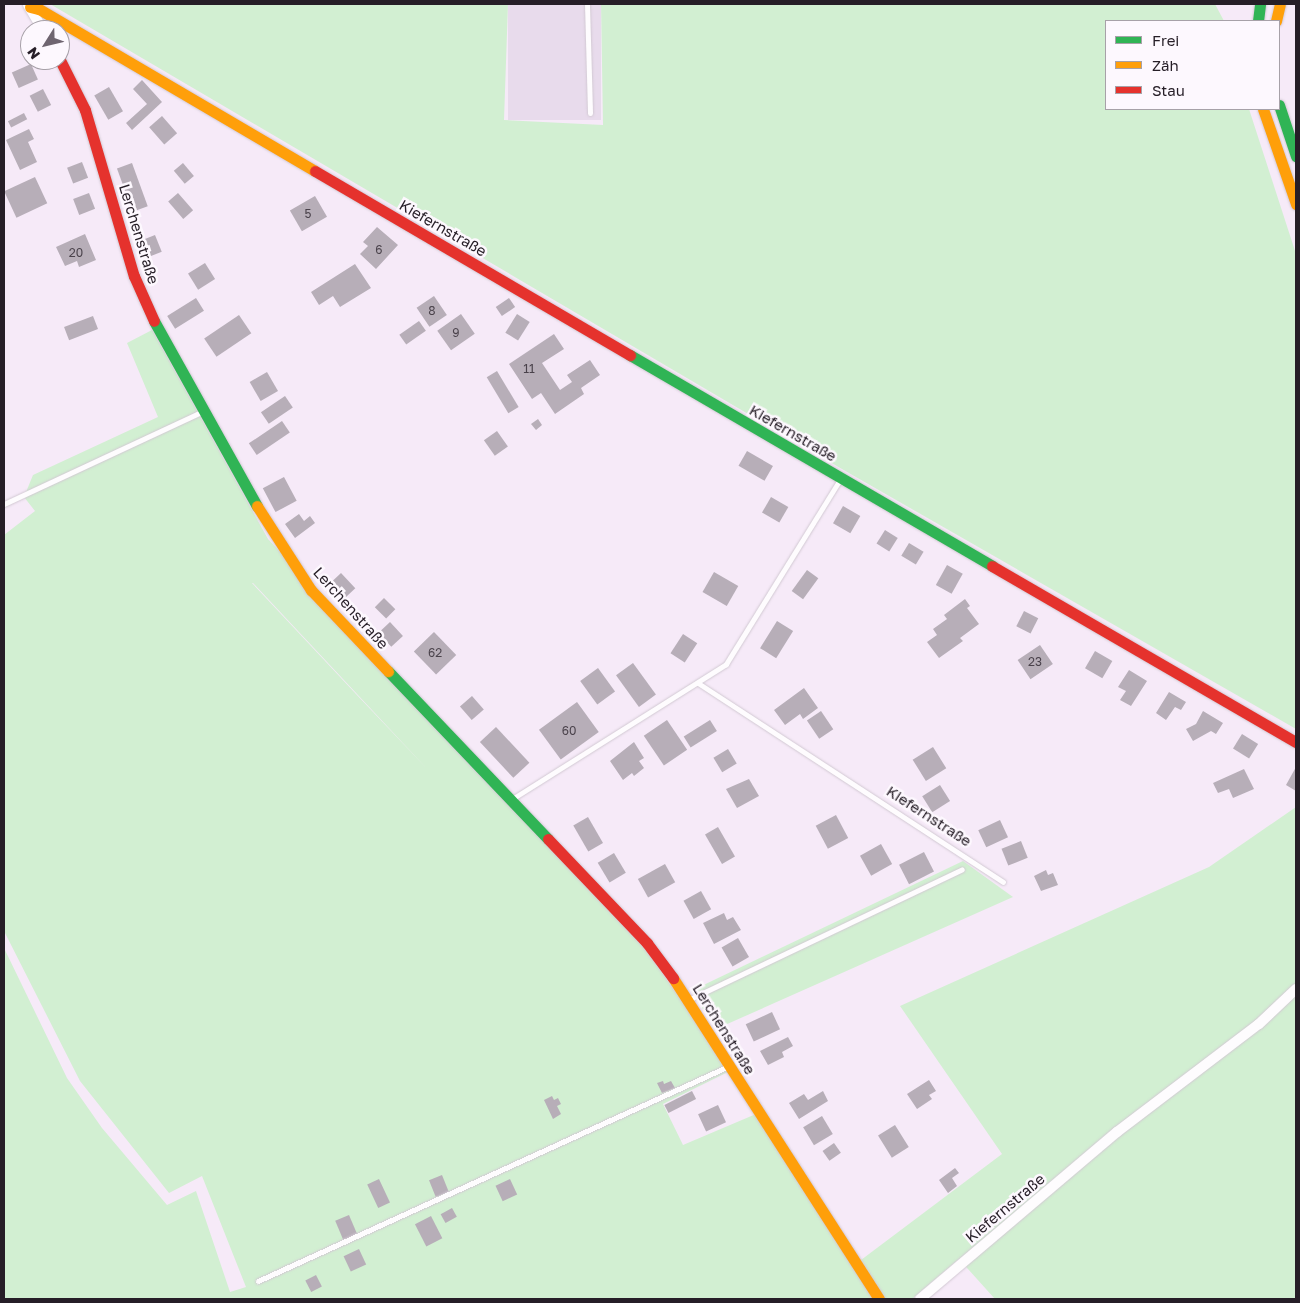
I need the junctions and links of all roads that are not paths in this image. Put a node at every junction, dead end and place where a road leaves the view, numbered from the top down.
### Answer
1 (587, 4) edge
2 (1260, 4) edge
3 (1280, 4) edge
4 (28, 5) edge
5 (37, 20) edge
6 (1258, 20) edge
7 (1276, 20) edge
8 (65, 70) edge
9 (1280, 108) edge
10 (1264, 110) edge
11 (590, 113) dead end
12 (1296, 156) edge
13 (1296, 204) edge
14 (204, 411) junction
15 (840, 478) junction
16 (4, 504) edge
17 (698, 683) junction
18 (1296, 742) edge
19 (512, 799) junction
20 (962, 870) dead end
21 (1003, 882) dead end
22 (1296, 989) edge
23 (689, 1000) junction
24 (730, 1066) junction
25 (258, 1281) dead end
26 (879, 1299) edge
27 (920, 1299) edge

1 - 11 lane
2 - 6 main road
3 - 7 main road
4 - 5 street
4 - 15 main road, Kiefernstraße
8 - 14 main road, Lerchenstraße
9 - 12 main road
10 - 13 main road
14 - 16 lane
14 - 19 main road, Lerchenstraße
15 - 17 lane, Kiefernstraße
15 - 18 main road, Kiefernstraße
17 - 19 lane
17 - 21 lane, Kiefernstraße
19 - 23 main road, Lerchenstraße
20 - 23 lane
22 - 27 street, Kiefernstraße
23 - 24 main road, Lerchenstraße
24 - 25 lane
24 - 26 main road, Lerchenstraße

